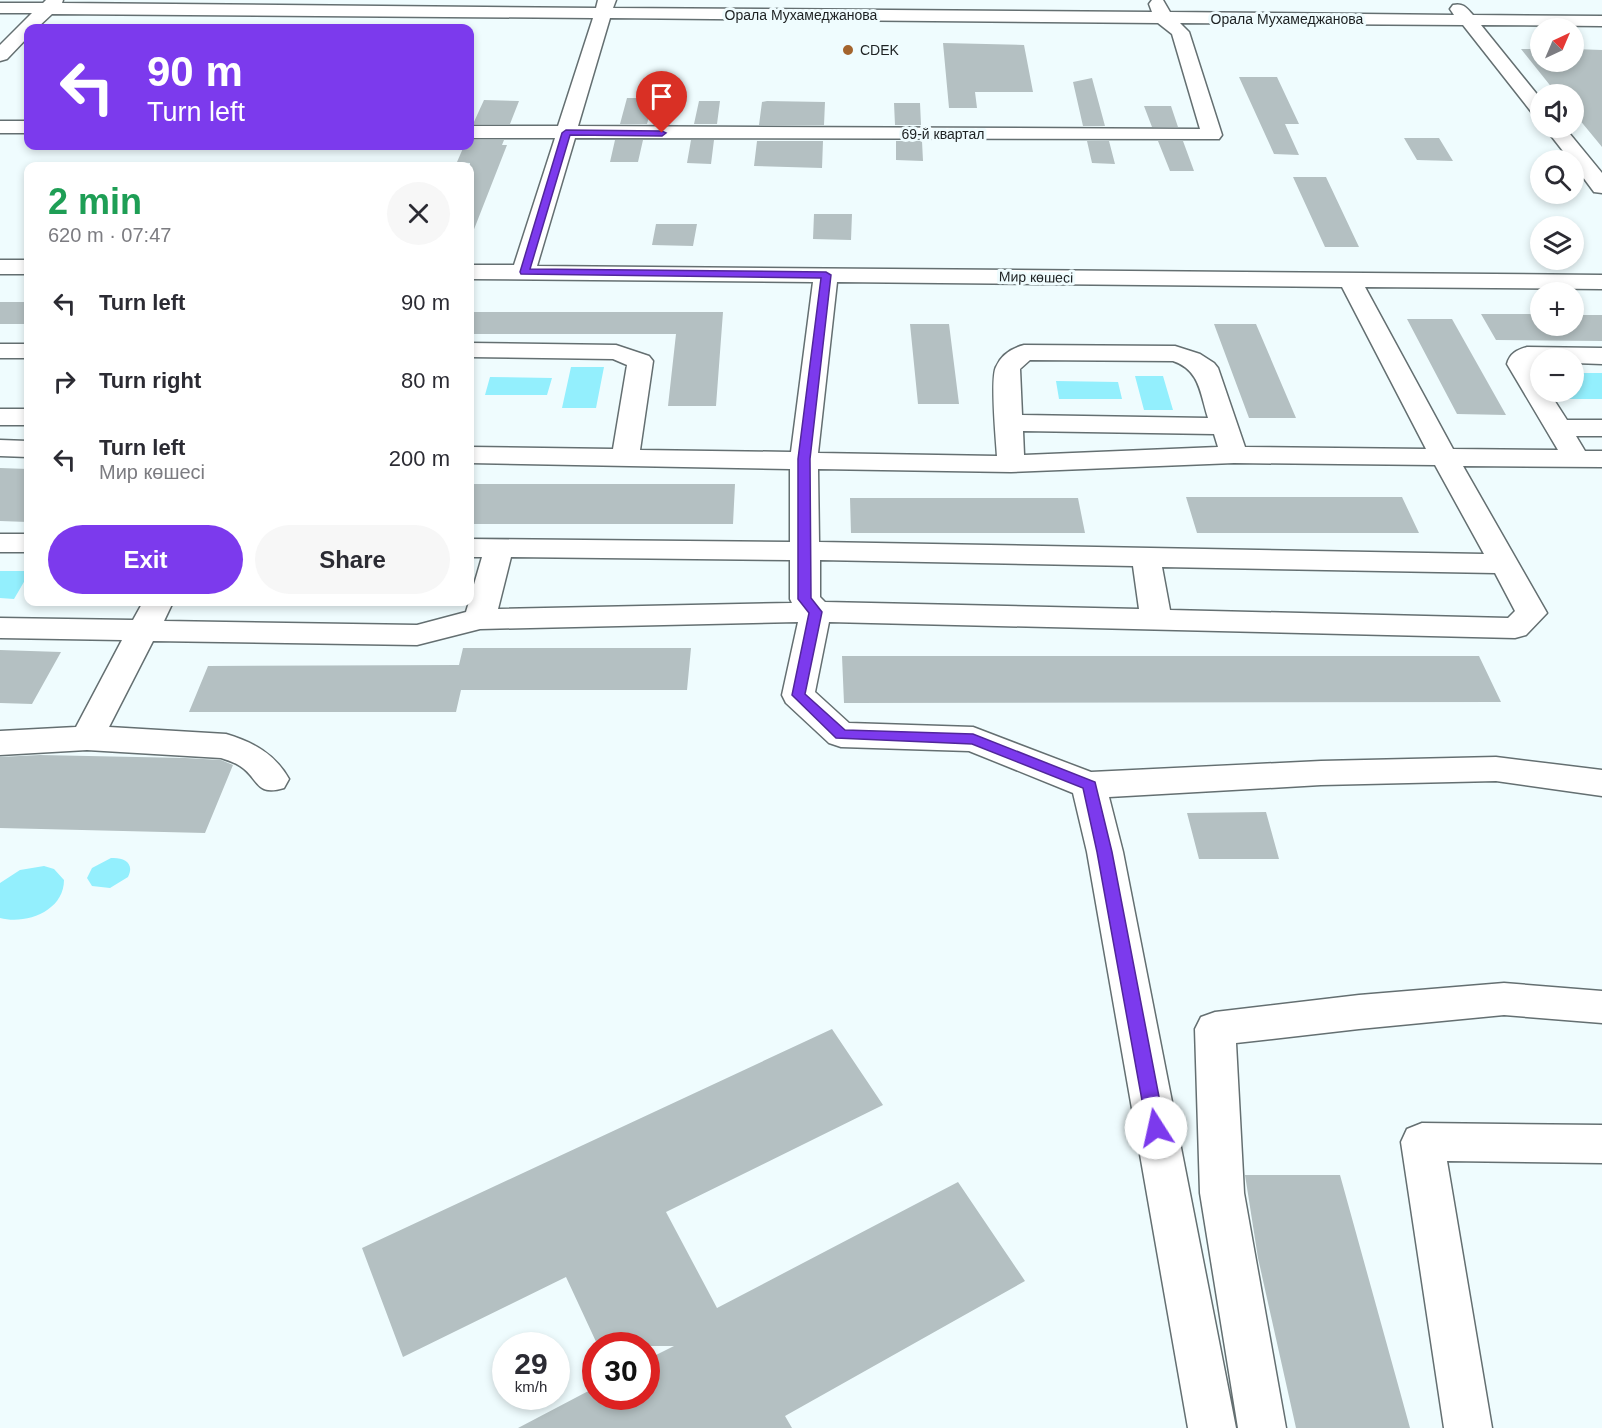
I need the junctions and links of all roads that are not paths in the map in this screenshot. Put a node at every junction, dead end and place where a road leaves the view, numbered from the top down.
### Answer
1 (1156, 0) edge
2 (1453, 0) edge
3 (52, 4) edge
4 (0, 8) edge
5 (602, 14) edge
6 (876, 15) edge
7 (1163, 18) junction
8 (1468, 20) junction
9 (1602, 21) edge
10 (0, 23) edge
11 (33, 23) junction
12 (24, 32) edge
13 (1180, 32) junction
14 (1480, 35) junction
15 (1530, 35) edge
16 (1584, 36) edge
17 (1602, 36) edge
18 (0, 55) edge
19 (1530, 98) edge
20 (0, 127) edge
21 (24, 128) edge
22 (474, 132) edge
23 (566, 133) junction
24 (1563, 138) edge
25 (1602, 187) edge
26 (0, 267) edge
27 (24, 267) edge
28 (474, 272) edge
29 (524, 272) junction
30 (826, 275) junction
31 (1350, 280) junction
32 (1602, 282) edge
33 (474, 350) edge
34 (0, 351) edge
35 (24, 351) edge
36 (1602, 356) edge
37 (0, 417) edge
38 (24, 417) edge
39 (1010, 423) junction
40 (1224, 426) junction
41 (1558, 428) junction
42 (1602, 428) edge
43 (0, 448) edge
44 (24, 448) edge
45 (474, 455) edge
46 (1234, 455) junction
47 (625, 457) junction
48 (1444, 457) junction
49 (1589, 458) edge
50 (804, 459) junction
51 (1011, 464) junction
52 (0, 543) edge
53 (24, 543) edge
54 (474, 548) edge
55 (499, 549) junction
56 (804, 551) junction
57 (1146, 557) junction
58 (1504, 564) junction
59 (156, 606) edge
60 (816, 612) junction
61 (480, 619) junction
62 (1156, 620) junction
63 (0, 628) edge
64 (143, 630) junction
65 (87, 738) junction
66 (0, 743) edge
67 (272, 779) dead end
68 (1602, 783) edge
69 (1089, 785) junction
70 (1602, 1007) edge
71 (1602, 1145) edge
72 (1212, 1428) edge
73 (1262, 1428) edge
74 (1468, 1428) edge

1 - 7 street
2 - 8 street
3 - 4 street, Орала Мухамеджанова
3 - 5 street, Орала Мухамеджанова
3 - 11 street
5 - 6 street, Орала Мухамеджанова
5 - 11 street, Орала Мухамеджанова
5 - 23 street
6 - 7 street, Орала Мухамеджанова
6 - 13 street, Орала Мухамеджанова
7 - 8 street, Орала Мухамеджанова
7 - 13 street
8 - 9 street, Орала Мухамеджанова
8 - 14 street
10 - 11 street, Орала Мухамеджанова
12 - 18 street
13 - 14 street, Орала Мухамеджанова
13 - 23 street, 69-й квартал
14 - 15 street, Орала Мухамеджанова
14 - 19 street
16 - 17 street
20 - 21 street
22 - 23 street
23 - 29 street
24 - 25 street
26 - 27 street
28 - 29 street, Мир көшесі
29 - 30 street, Мир көшесі
30 - 31 street, Мир көшесі
30 - 50 street
31 - 32 street, Мир көшесі
31 - 48 street
33 - 47 street
34 - 35 street
36 - 41 street
37 - 38 street
39 - 40 street
39 - 40 street
39 - 51 street
40 - 46 street
41 - 42 street
41 - 49 street
43 - 44 street
45 - 47 street
46 - 48 street
46 - 51 street
47 - 50 street
48 - 49 street
48 - 58 street
50 - 51 street
50 - 56 street
52 - 53 street
54 - 55 street
55 - 56 street
55 - 61 street
56 - 57 street
56 - 60 street
57 - 58 street
57 - 62 street
58 - 62 street
59 - 64 street
60 - 61 street
60 - 62 street
60 - 69 street
61 - 64 street
63 - 64 street
64 - 65 street
65 - 66 street
65 - 67 street
68 - 69 street
69 - 72 street
70 - 73 street
71 - 74 street

